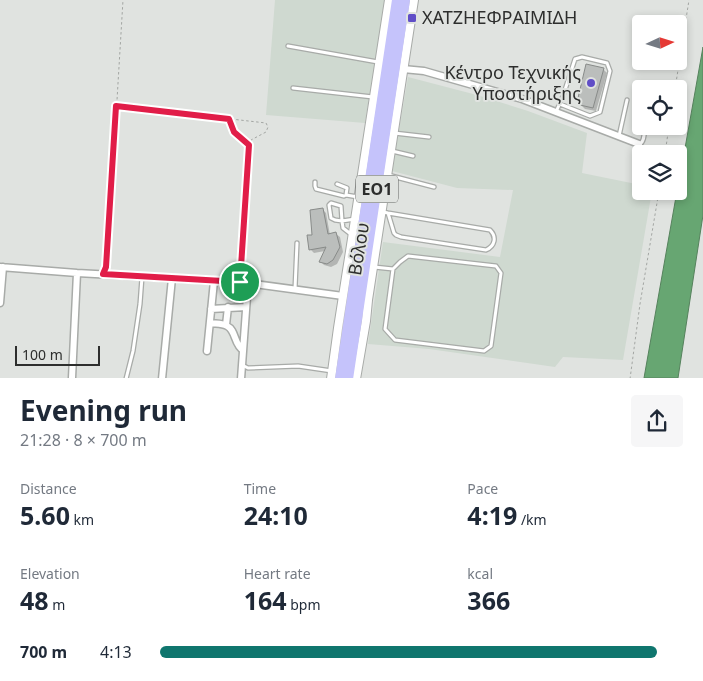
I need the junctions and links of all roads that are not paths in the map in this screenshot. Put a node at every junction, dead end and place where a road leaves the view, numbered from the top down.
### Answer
1 (389, 0) edge
2 (397, 0) edge
3 (405, 0) edge
4 (414, 0) edge
5 (288, 46) dead end
6 (378, 62) junction
7 (403, 69) junction
8 (293, 88) dead end
9 (373, 97) junction
10 (627, 100) dead end
11 (560, 104) junction
12 (556, 112) junction
13 (394, 133) junction
14 (644, 135) edge
15 (429, 137) dead end
16 (619, 137) junction
17 (639, 144) joint
18 (391, 151) junction
19 (413, 156) dead end
20 (387, 175) junction
21 (315, 182) dead end
22 (337, 184) dead end
23 (434, 187) dead end
24 (346, 195) junction
25 (358, 197) junction
26 (385, 212) junction
27 (389, 218) junction
28 (356, 219) junction
29 (342, 221) junction
30 (379, 226) junction
31 (353, 236) junction
32 (297, 244) dead end
33 (1, 267) edge
34 (373, 267) junction
35 (393, 269) junction
36 (77, 273) junction
37 (142, 276) junction
38 (172, 278) junction
39 (214, 281) junction
40 (248, 283) junction
41 (295, 290) junction
42 (343, 296) junction
43 (0, 303) edge
44 (228, 307) junction
45 (246, 307) junction
46 (211, 309) junction
47 (210, 323) junction
48 (226, 325) junction
49 (243, 350) junction
50 (207, 351) dead end
51 (242, 365) junction
52 (334, 376) edge
53 (72, 378) edge
54 (126, 378) edge
55 (162, 378) edge
56 (241, 378) edge
57 (348, 378) edge
58 (356, 378) edge

1 - 6 street
2 - 52 main road, Βόλου / ΕΟ1
3 - 57 main road, Βόλου / ΕΟ1
4 - 7 street
5 - 6 lane
6 - 9 street
7 - 12 street
7 - 13 street
8 - 9 lane
9 - 25 street
10 - 16 lane
11 - 11 lane
11 - 12 lane
12 - 16 street
13 - 15 lane
13 - 18 street
14 - 17 lane
16 - 17 street
18 - 19 lane
18 - 20 street
20 - 23 lane
20 - 26 street
21 - 24 lane
22 - 24 lane
24 - 25 lane
25 - 28 street
26 - 27 lane
26 - 27 lane
26 - 30 street
27 - 30 lane
28 - 29 lane
28 - 31 street
29 - 29 lane
29 - 31 lane
30 - 34 street
31 - 42 street
32 - 41 lane
33 - 36 street
33 - 43 street
34 - 35 lane
34 - 58 street
35 - 35 lane
36 - 37 street
36 - 53 street
37 - 38 street
37 - 54 lane
38 - 39 street
38 - 55 street
39 - 40 street
39 - 46 street
40 - 41 street
40 - 45 street
41 - 42 street
42 - 52 street
44 - 45 street
44 - 46 street
44 - 48 street
45 - 49 street
46 - 47 street
47 - 48 street
47 - 50 street
48 - 49 street
49 - 51 street
51 - 52 lane
51 - 56 street

